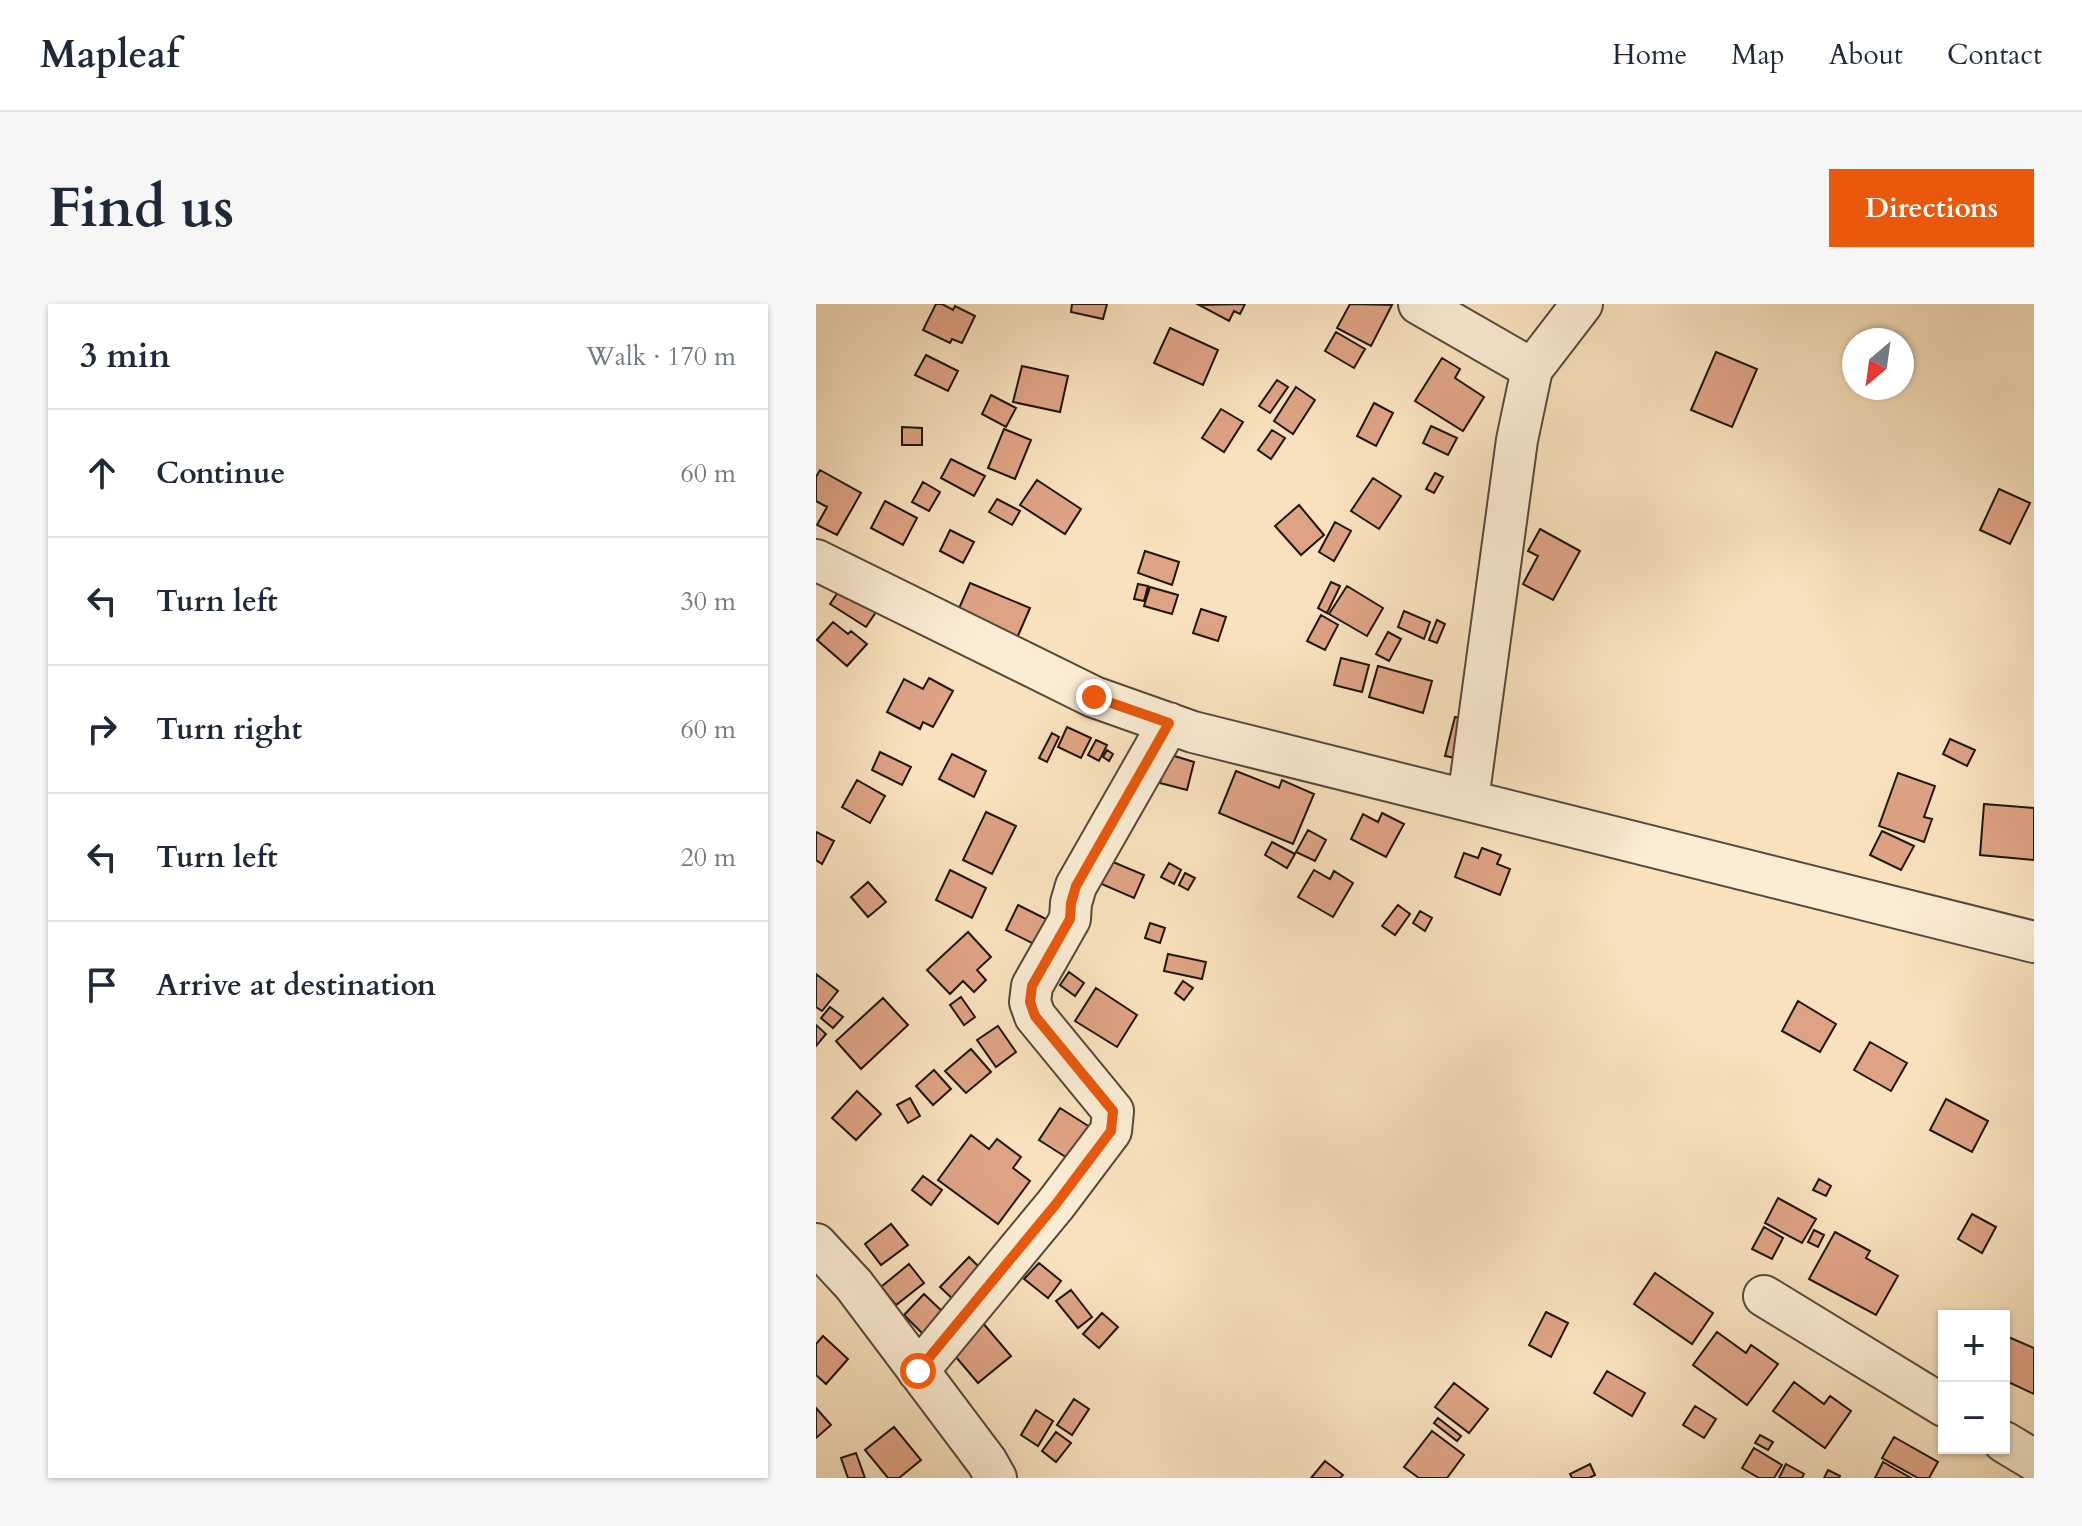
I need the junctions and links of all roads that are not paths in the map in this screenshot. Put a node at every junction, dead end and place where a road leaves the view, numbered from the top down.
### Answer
1 (1419, 304) edge
2 (1582, 304) edge
3 (1532, 369) junction
4 (816, 560) edge
5 (1169, 723) junction
6 (1468, 800) junction
7 (2034, 942) edge
8 (816, 1244) edge
9 (1764, 1296) dead end
10 (918, 1371) junction
11 (1938, 1402) edge
12 (2010, 1446) edge
13 (2034, 1460) edge
14 (996, 1478) edge

1 - 3 street
2 - 3 street
3 - 6 street
4 - 5 street
5 - 6 street
5 - 10 street
6 - 7 street
8 - 10 street
9 - 11 street
10 - 14 street
12 - 13 street

